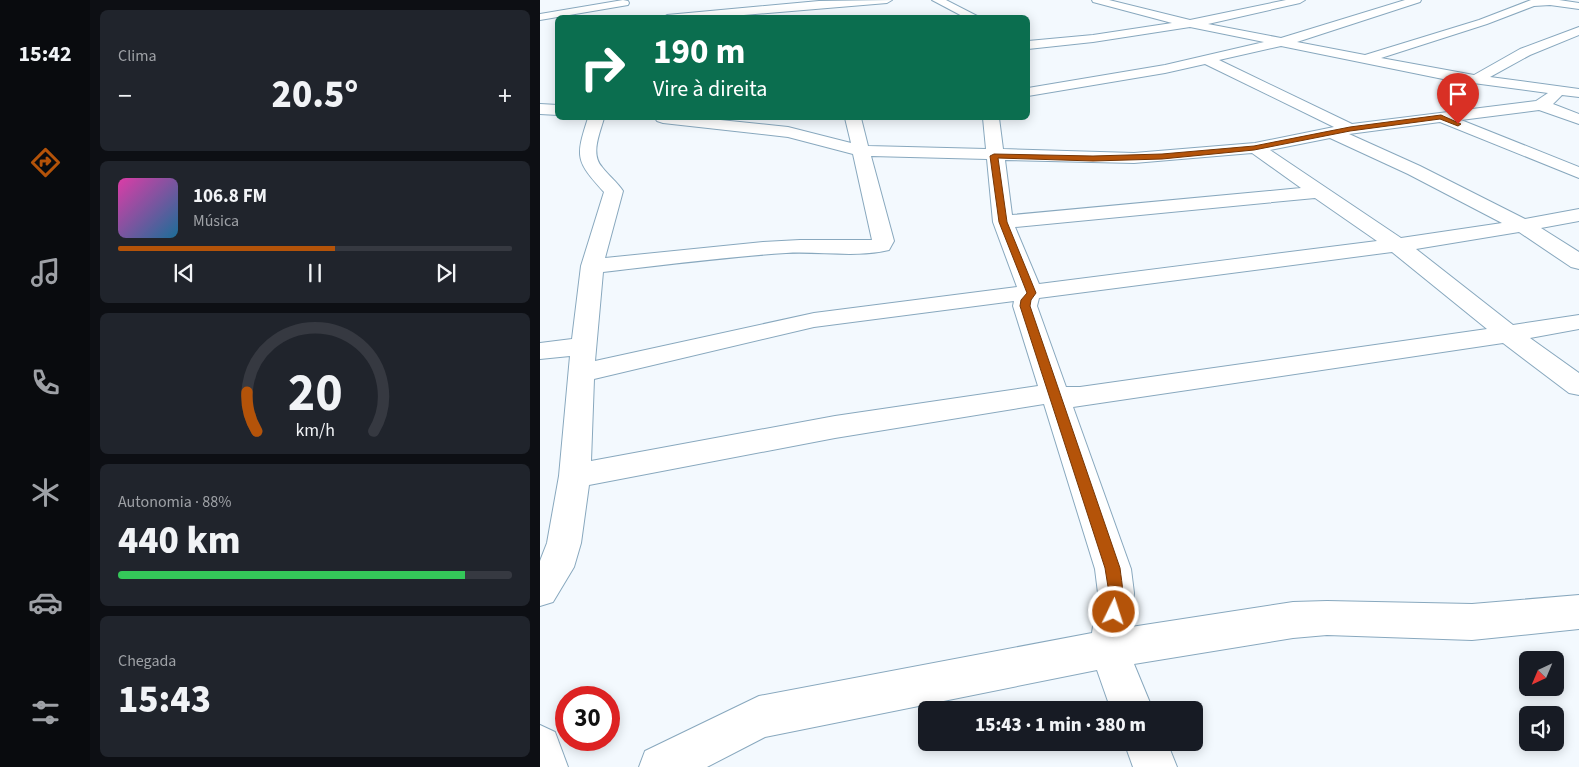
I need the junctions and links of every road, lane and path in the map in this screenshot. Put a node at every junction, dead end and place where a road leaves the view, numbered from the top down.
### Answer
1 (887, 0) edge
2 (937, 0) edge
3 (1097, 0) edge
4 (1300, 0) edge
5 (1416, 0) edge
6 (624, 1) edge
7 (819, 2) edge
8 (1143, 2) dead end
9 (1572, 3) edge
10 (1280, 5) junction
11 (1120, 7) junction
12 (1307, 13) dead end
13 (623, 15) edge
14 (695, 15) edge
15 (823, 15) edge
16 (968, 15) edge
17 (540, 16) edge
18 (1326, 17) dead end
19 (1344, 22) junction
20 (1186, 23) junction
21 (1579, 31) edge
22 (1030, 37) edge
23 (1066, 42) junction
24 (1280, 42) junction
25 (1052, 44) junction
26 (1030, 45) edge
27 (1091, 54) dead end
28 (1208, 60) junction
29 (1366, 60) junction
30 (1108, 62) dead end
31 (1132, 74) junction
32 (1475, 80) junction
33 (1558, 91) junction
34 (1030, 92) edge
35 (1579, 94) edge
36 (1540, 105) junction
37 (540, 110) edge
38 (555, 110) edge
39 (1441, 117) junction
40 (1579, 119) edge
41 (595, 120) edge
42 (681, 120) edge
43 (854, 120) edge
44 (991, 120) edge
45 (1342, 131) junction
46 (1254, 148) junction
47 (862, 151) junction
48 (994, 156) junction
49 (1579, 173) edge
50 (1318, 192) junction
51 (1579, 215) edge
52 (1003, 222) junction
53 (1523, 226) junction
54 (1398, 246) junction
55 (1579, 262) edge
56 (592, 266) junction
57 (1032, 293) junction
58 (1579, 322) edge
59 (1508, 334) junction
60 (584, 346) junction
61 (540, 351) edge
62 (581, 373) junction
63 (1579, 386) edge
64 (1054, 393) junction
65 (575, 476) junction
66 (540, 590) edge
67 (1579, 612) edge
68 (1109, 649) junction
69 (1129, 701) edge
70 (540, 747) edge
71 (1149, 751) edge
72 (546, 767) edge
73 (661, 767) edge
74 (1155, 767) edge

1 - 7 street
2 - 16 street
3 - 11 street
4 - 10 street
5 - 19 street
6 - 13 street
6 - 17 street
7 - 14 street
7 - 15 street
8 - 11 street
9 - 29 street
10 - 12 street
10 - 20 street
11 - 20 street
18 - 19 street
19 - 24 street
20 - 23 street
20 - 24 street
21 - 32 street
22 - 25 street
23 - 25 street
23 - 27 street
24 - 28 street
24 - 29 street
25 - 26 street
28 - 31 street
28 - 45 street
29 - 32 street
30 - 31 street
31 - 34 street
32 - 33 street
33 - 35 street
33 - 36 street
36 - 39 street
36 - 40 street
37 - 38 street
39 - 45 street
39 - 49 street
41 - 56 street
42 - 47 street
43 - 47 street
44 - 48 street
45 - 46 street
45 - 53 street
46 - 48 street
46 - 50 street
47 - 48 street
47 - 56 street
48 - 52 street
50 - 52 street
50 - 54 street
51 - 53 street
52 - 57 street
53 - 54 street
53 - 55 street
54 - 57 street
54 - 59 street
56 - 60 street
57 - 62 street
57 - 64 street
58 - 59 street
59 - 63 street
59 - 64 street
60 - 61 street
60 - 62 street
62 - 65 street
64 - 65 street
64 - 68 street
65 - 66 street
67 - 68 street
68 - 69 street
68 - 73 street
70 - 72 street
71 - 74 street

